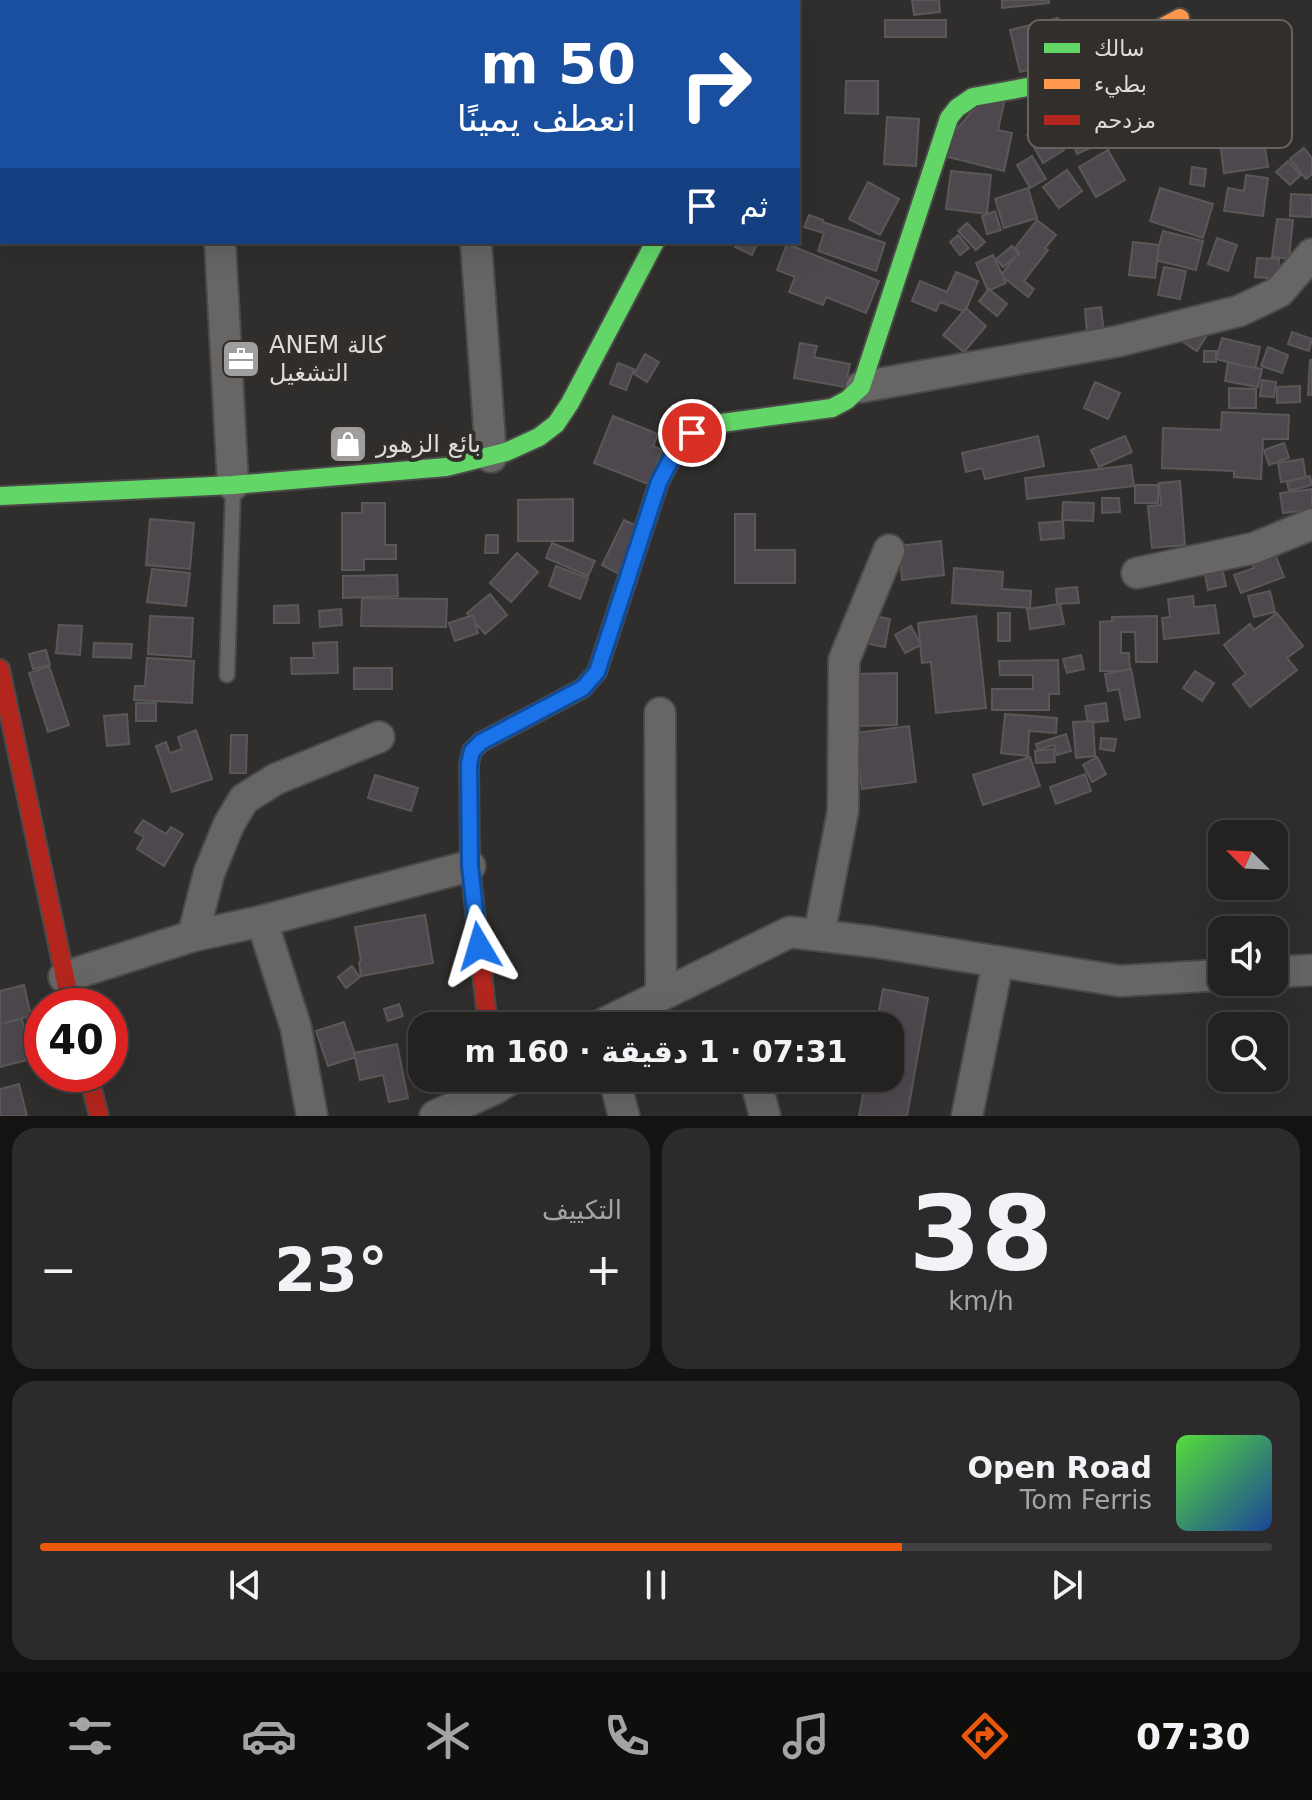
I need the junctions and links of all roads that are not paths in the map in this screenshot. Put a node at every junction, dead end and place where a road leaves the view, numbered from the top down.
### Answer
1 (1180, 18) dead end
2 (1176, 20) edge
3 (1028, 87) edge
4 (220, 244) edge
5 (476, 244) edge
6 (654, 244) edge
7 (1312, 254) edge
8 (861, 387) junction
9 (491, 457) junction
10 (233, 485) junction
11 (0, 496) edge
12 (1312, 524) edge
13 (889, 550) dead end
14 (1137, 573) dead end
15 (0, 669) edge
16 (227, 675) dead end
17 (660, 713) dead end
18 (379, 737) dead end
19 (470, 866) junction
20 (262, 921) junction
21 (819, 935) junction
22 (193, 936) junction
23 (998, 962) junction
24 (1312, 970) edge
25 (1288, 971) edge
26 (1208, 976) edge
27 (64, 977) junction
28 (67, 988) edge
29 (661, 995) junction
30 (486, 1012) edge
31 (628, 1012) edge
32 (93, 1092) edge
33 (480, 1092) edge
34 (618, 1092) edge
35 (759, 1092) edge
36 (99, 1116) edge
37 (312, 1116) edge
38 (435, 1116) edge
39 (624, 1116) edge
40 (765, 1116) edge
41 (967, 1116) edge

1 - 2 street
3 - 8 street
4 - 10 street
5 - 9 street
6 - 9 street
7 - 8 street
8 - 19 street
9 - 10 street
10 - 11 street
10 - 16 lane
12 - 14 street
13 - 21 street
15 - 27 street
17 - 29 street
18 - 22 street
19 - 20 street
19 - 30 street
20 - 22 street
20 - 37 street
21 - 23 street
21 - 29 street
22 - 27 street
23 - 26 street
23 - 41 street
24 - 25 street
27 - 28 street
29 - 31 street
32 - 36 street
33 - 38 street
34 - 39 street
35 - 40 street

